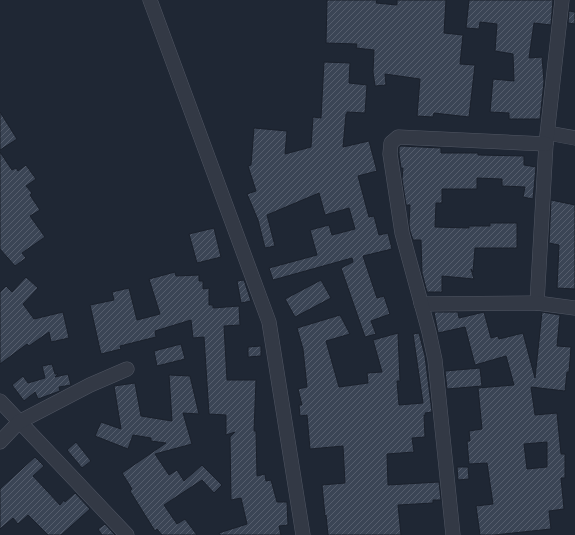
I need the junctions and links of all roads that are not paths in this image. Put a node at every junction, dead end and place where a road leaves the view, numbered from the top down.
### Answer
1 (150, 0) edge
2 (562, 0) edge
3 (547, 138) junction
4 (575, 138) edge
5 (537, 303) junction
6 (421, 304) junction
7 (575, 308) edge
8 (127, 370) dead end
9 (0, 401) edge
10 (19, 422) junction
11 (0, 442) edge
12 (127, 535) edge
13 (303, 535) edge
14 (453, 535) edge

1 - 13 street
2 - 3 street
3 - 4 street
3 - 5 street
3 - 6 street
5 - 6 street
5 - 7 street
6 - 14 street
8 - 10 street
9 - 10 street
10 - 11 street
10 - 12 street

